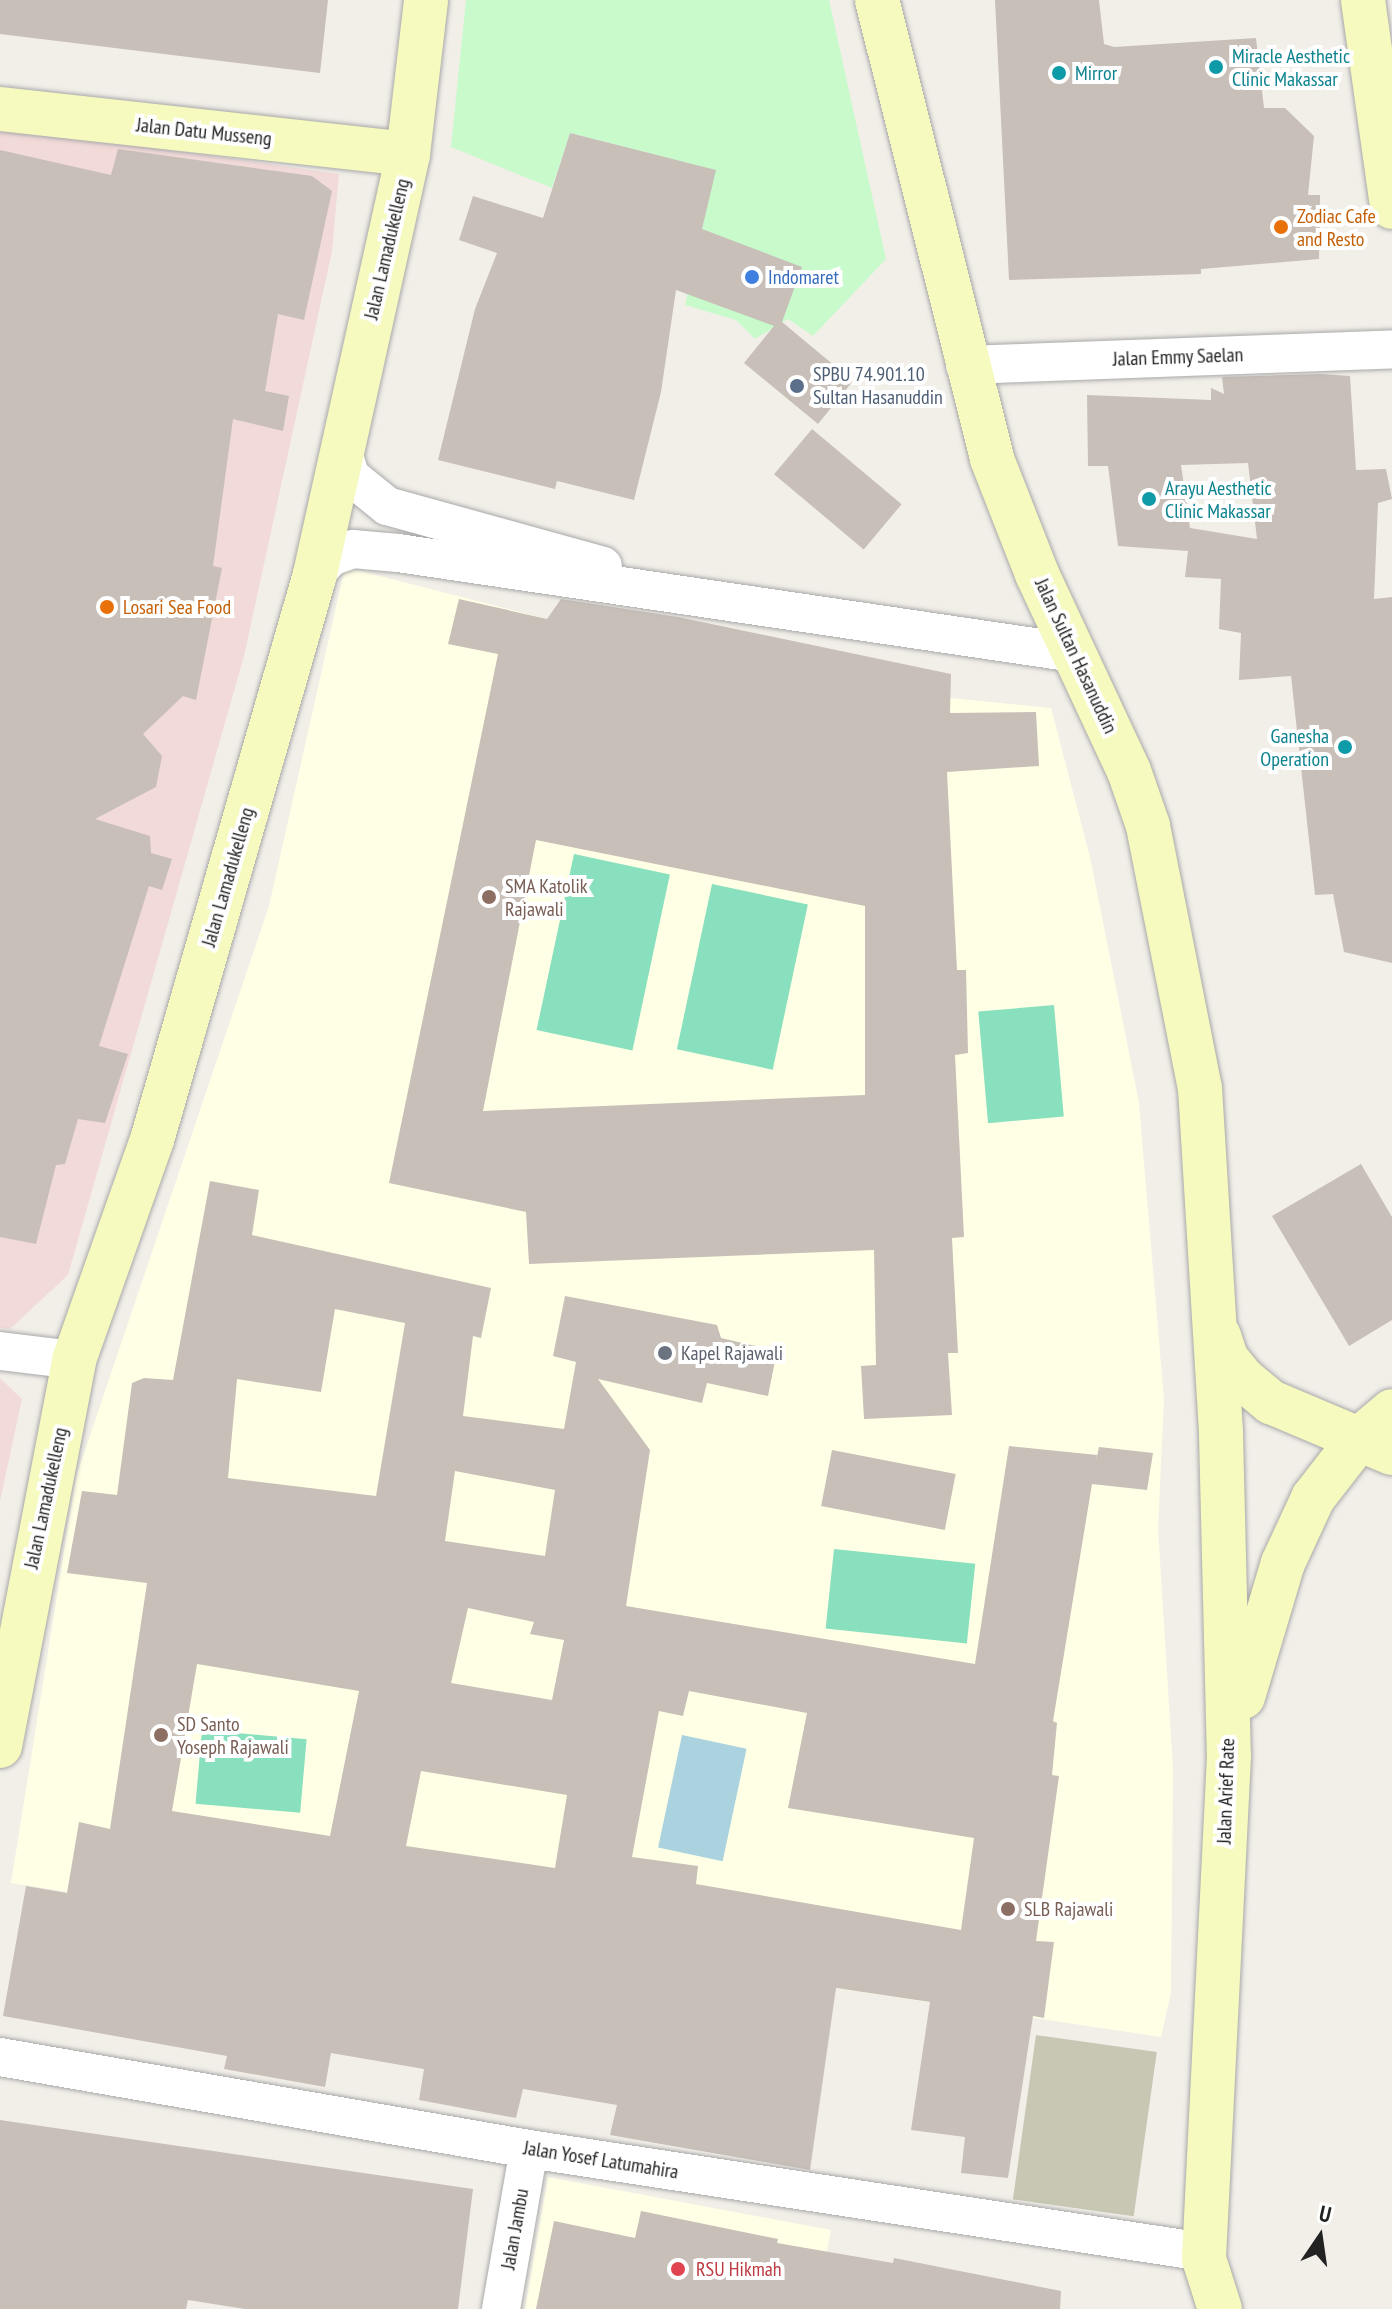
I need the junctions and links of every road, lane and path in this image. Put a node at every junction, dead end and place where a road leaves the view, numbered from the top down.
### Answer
1 (426, 0) edge
2 (877, 0) edge
3 (1363, 0) edge
4 (0, 109) edge
5 (408, 154) junction
6 (1392, 207) edge
7 (1392, 349) edge
8 (965, 365) junction
9 (342, 449) junction
10 (315, 574) junction
11 (702, 595) junction
12 (1074, 653) junction
13 (1215, 1323) junction
14 (0, 1351) edge
15 (74, 1360) junction
16 (1392, 1411) edge
17 (1376, 1446) edge
18 (0, 1746) edge
19 (1229, 1756) junction
20 (0, 2057) edge
21 (529, 2149) junction
22 (1204, 2255) junction
23 (501, 2309) edge
24 (1182, 2309) edge
25 (1220, 2309) edge

1 - 5 main road, Jalan Lamadukelleng
2 - 8 main road, Jalan Sultan Hasanuddin
3 - 6 main road
4 - 5 main road, Jalan Datu Musseng
5 - 9 main road, Jalan Lamadukelleng
7 - 8 street, Jalan Emmy Saelan
8 - 12 main road, Jalan Sultan Hasanuddin
9 - 10 main road, Jalan Lamadukelleng
9 - 11 street
10 - 11 street
10 - 15 main road, Jalan Lamadukelleng
11 - 12 street
12 - 13 main road, Jalan Sultan Hasanuddin
13 - 17 main road
13 - 19 main road, Jalan Arief Rate
14 - 15 street
15 - 18 main road, Jalan Lamadukelleng
16 - 17 main road
17 - 19 main road
19 - 22 main road, Jalan Arief Rate
20 - 21 street, Jalan Yosef Latumahira
21 - 22 street, Jalan Yosef Latumahira
21 - 23 street, Jalan Jambu
22 - 24 main road, Jalan Arief Rate
22 - 25 main road, Jalan Arief Rate

